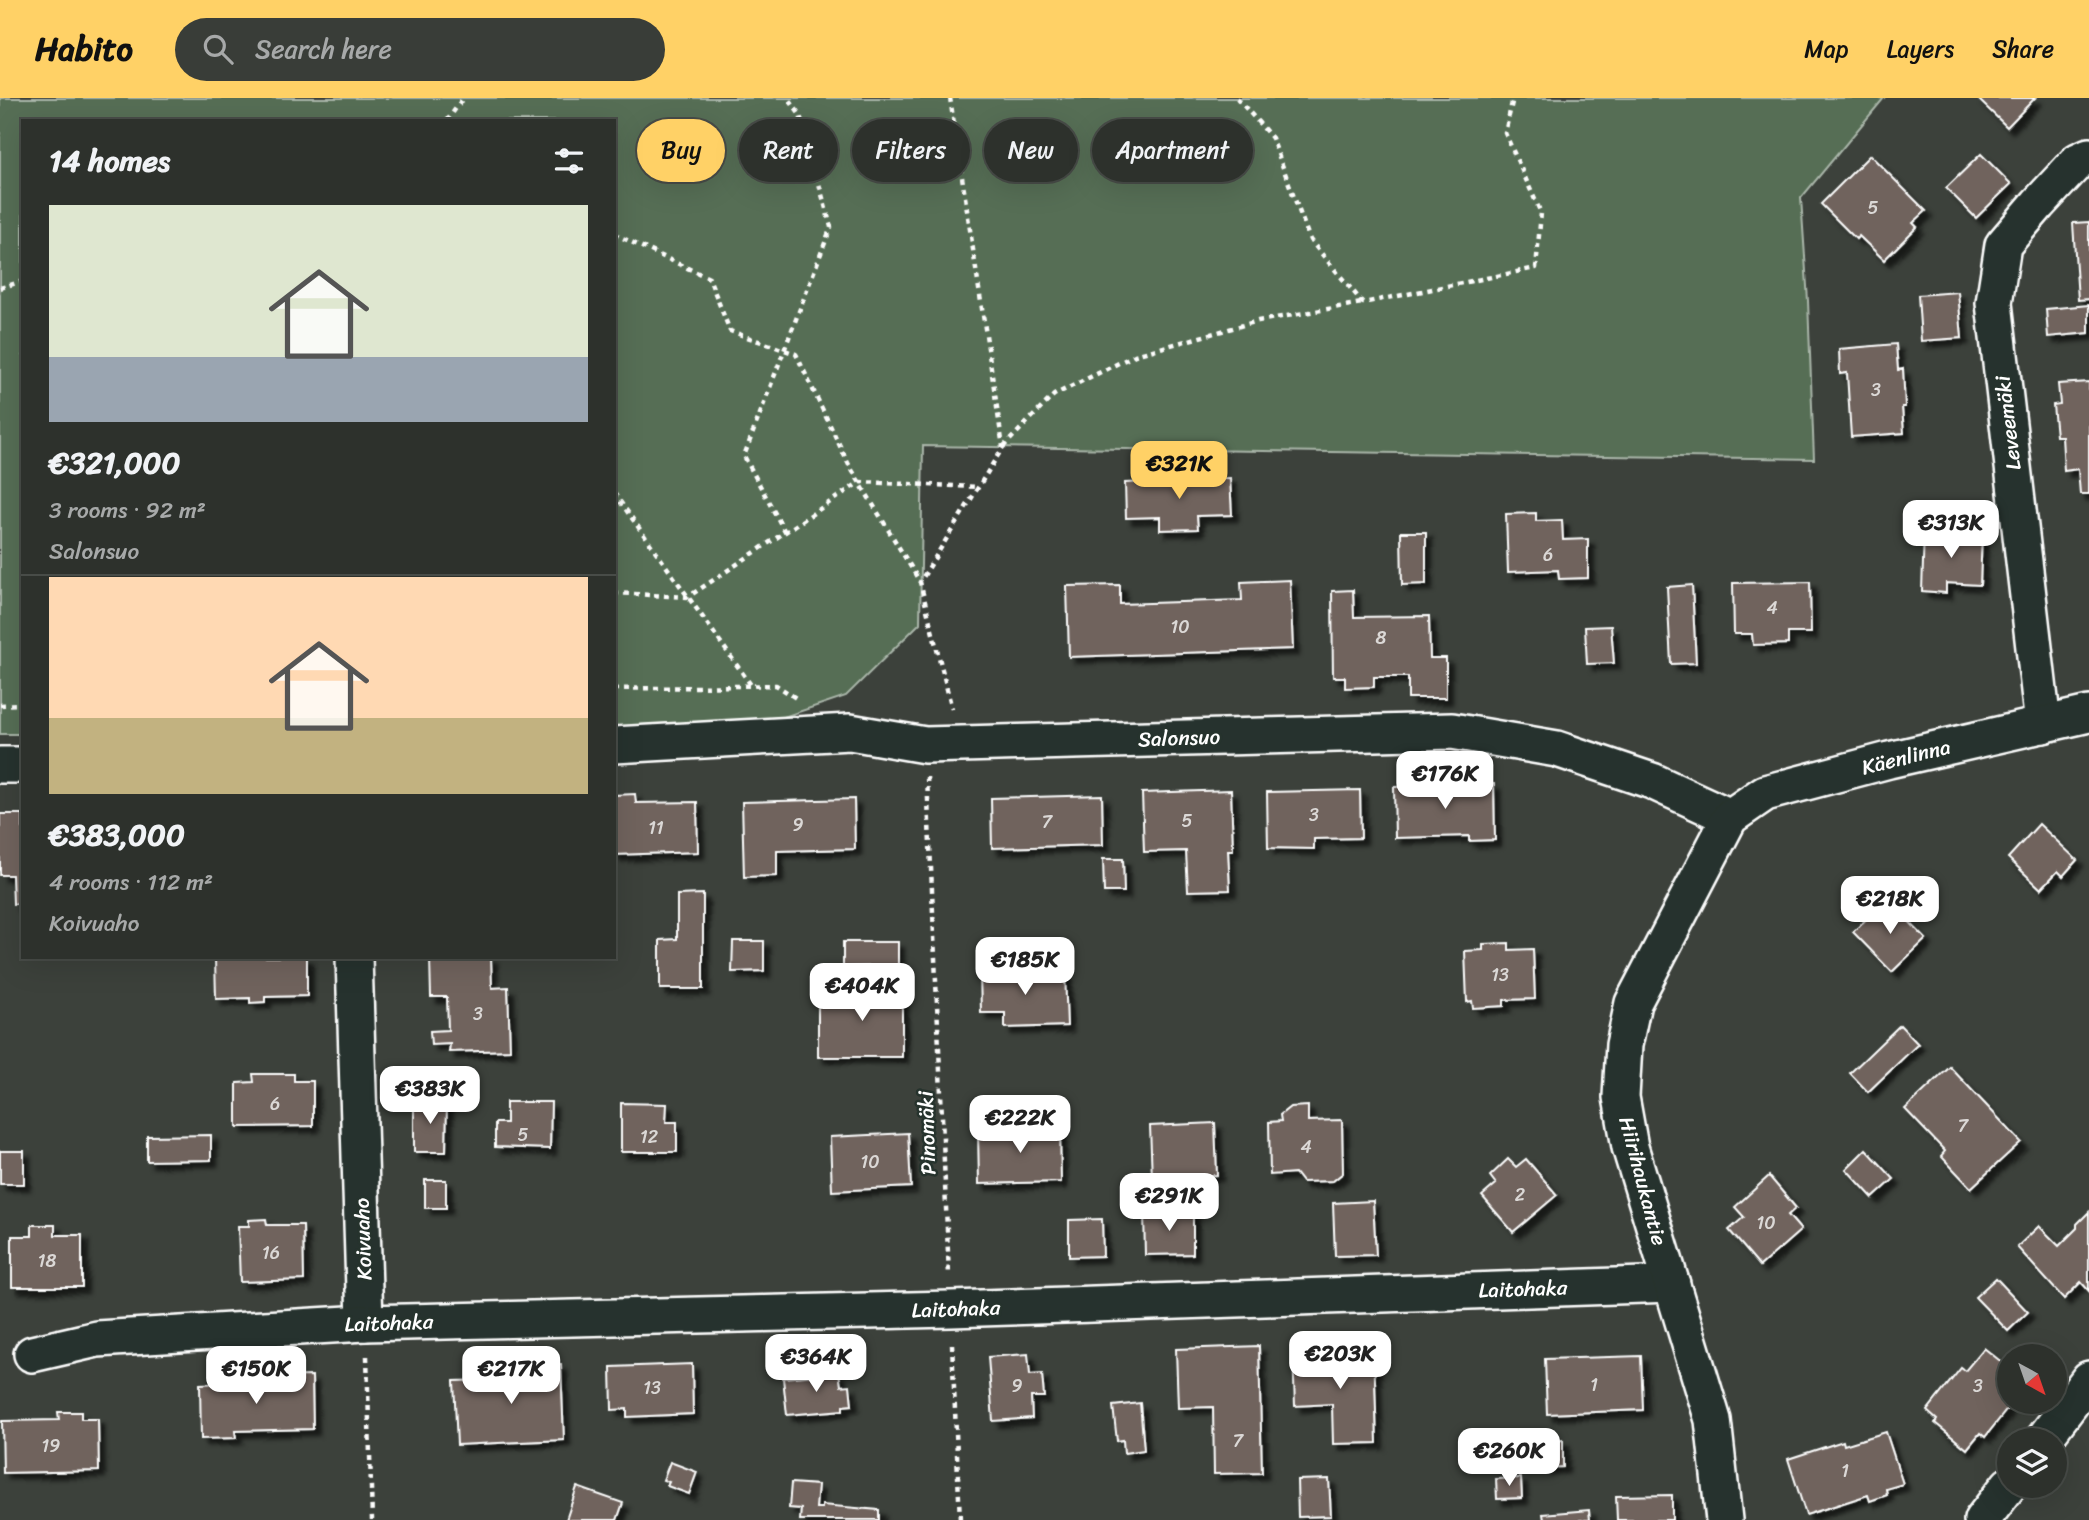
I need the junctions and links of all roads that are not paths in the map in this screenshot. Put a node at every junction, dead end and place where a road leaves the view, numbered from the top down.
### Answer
1 (2089, 156) edge
2 (2089, 714) edge
3 (2043, 725) junction
4 (616, 744) edge
5 (0, 765) edge
6 (21, 765) edge
7 (1730, 817) junction
8 (354, 959) edge
9 (1672, 1284) junction
10 (365, 1323) junction
11 (32, 1354) dead end
12 (2089, 1379) edge
13 (2052, 1428) edge
14 (1999, 1498) edge
15 (1724, 1520) edge
16 (1982, 1520) edge

1 - 3 street, Leveemäki
2 - 3 street, Käenlinna
3 - 7 street, Käenlinna
4 - 7 street, Salonsuo
5 - 6 street
7 - 9 street, Hiirihaukantie
8 - 10 street, Koivuaho
9 - 10 street, Laitohaka
9 - 15 street, Hiirihaukantie
10 - 11 street, Laitohaka
12 - 13 street
14 - 16 street

